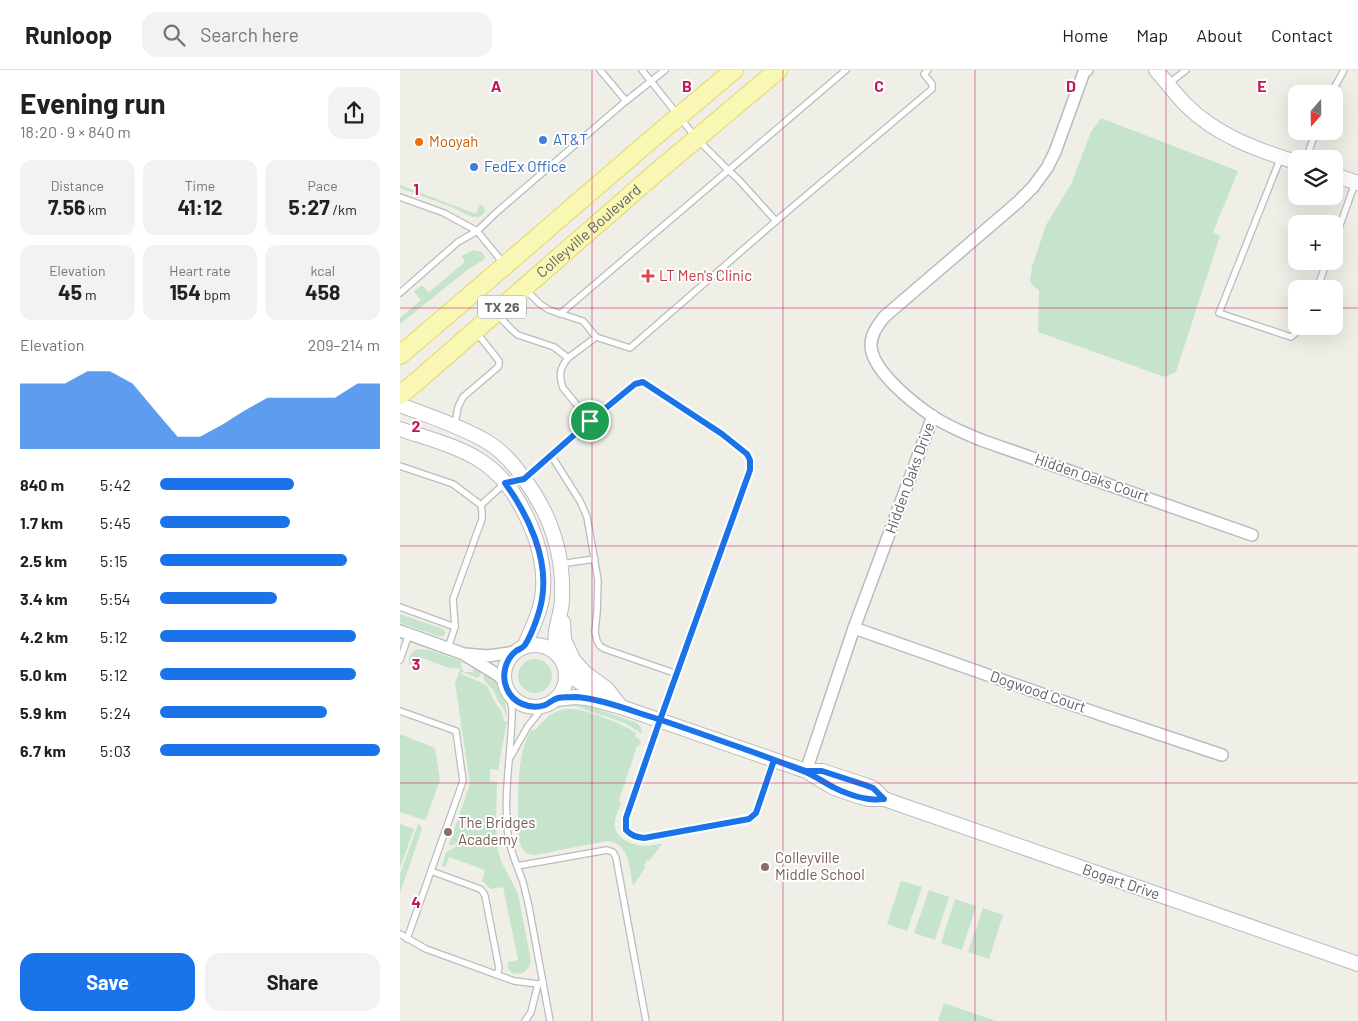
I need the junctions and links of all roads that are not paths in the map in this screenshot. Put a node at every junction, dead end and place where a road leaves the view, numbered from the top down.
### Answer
1 (600, 70) edge
2 (642, 70) edge
3 (665, 70) edge
4 (734, 70) edge
5 (778, 70) edge
6 (846, 70) edge
7 (1087, 70) edge
8 (1186, 70) edge
9 (1344, 70) edge
10 (924, 71) edge
11 (1163, 76) edge
12 (652, 81) junction
13 (1336, 85) edge
14 (626, 101) junction
15 (679, 117) junction
16 (697, 139) junction
17 (1281, 157) junction
18 (1288, 159) edge
19 (729, 171) junction
20 (1343, 178) edge
21 (1356, 183) edge
22 (400, 197) edge
23 (1343, 218) edge
24 (776, 221) junction
25 (477, 231) junction
26 (505, 265) junction
27 (524, 288) junction
28 (400, 293) edge
29 (495, 313) junction
30 (560, 314) junction
31 (474, 331) junction
32 (1293, 335) edge
33 (596, 337) junction
34 (400, 356) edge
35 (568, 358) junction
36 (400, 395) edge
37 (400, 404) edge
38 (933, 416) junction
39 (590, 421) junction
40 (454, 426) junction
41 (400, 429) edge
42 (551, 456) junction
43 (400, 466) edge
44 (524, 479) junction
45 (505, 483) junction
46 (480, 505) junction
47 (1252, 535) dead end
48 (595, 559) junction
49 (560, 564) junction
50 (541, 565) junction
51 (562, 606) junction
52 (400, 607) edge
53 (455, 627) junction
54 (854, 628) junction
55 (404, 633) edge
56 (448, 648) junction
57 (519, 650) junction
58 (464, 654) junction
59 (400, 660) edge
60 (563, 665) junction
61 (676, 674) junction
62 (506, 686) junction
63 (550, 702) junction
64 (621, 707) junction
65 (400, 711) edge
66 (660, 720) junction
67 (1222, 755) dead end
68 (510, 758) junction
69 (774, 760) junction
70 (806, 771) junction
71 (517, 866) junction
72 (431, 871) junction
73 (400, 934) edge
74 (407, 939) junction
75 (1358, 964) edge
76 (497, 975) junction
77 (540, 983) junction
78 (526, 1021) edge
79 (550, 1021) edge
80 (646, 1021) edge

1 - 14 lane
2 - 12 lane
3 - 12 lane
4 - 15 main road, Colleyville Boulevard / TX 26
5 - 16 main road, Colleyville Boulevard / TX 26
6 - 19 lane
7 - 38 street, Hidden Oaks Drive
8 - 11 lane
9 - 13 lane
10 - 24 lane
11 - 17 street
12 - 14 lane
12 - 15 lane
14 - 25 lane
15 - 16 lane
15 - 26 main road, Colleyville Boulevard / TX 26
16 - 19 lane
16 - 27 main road, Colleyville Boulevard / TX 26
17 - 18 street
17 - 32 lane
19 - 24 lane
19 - 30 lane
20 - 21 street
21 - 23 lane
22 - 25 lane
24 - 33 lane
25 - 26 lane
25 - 28 lane
26 - 34 main road, Colleyville Boulevard / TX 26
27 - 29 main road, Colleyville Boulevard / TX 26
27 - 30 lane
29 - 31 main road, Colleyville Boulevard / TX 26
29 - 35 lane
30 - 33 lane
31 - 36 main road, Colleyville Boulevard / TX 26
31 - 40 lane
33 - 35 lane
35 - 39 lane
37 - 40 street
38 - 47 street, Hidden Oaks Court
38 - 54 street, Hidden Oaks Drive
39 - 42 lane
39 - 61 lane
40 - 44 street
41 - 45 street
42 - 44 lane
42 - 48 lane
43 - 46 lane
44 - 45 street
44 - 49 street
45 - 46 lane
45 - 50 street
46 - 53 lane
48 - 49 lane
48 - 61 lane
49 - 50 street
49 - 51 street
50 - 57 street
51 - 60 street
51 - 64 street
52 - 53 lane
53 - 56 lane
54 - 67 street, Dogwood Court
54 - 70 street, Hidden Oaks Drive
55 - 56 street
55 - 59 lane
56 - 58 street
57 - 58 street
57 - 60 street
57 - 62 street
58 - 62 street
60 - 63 street
60 - 64 street, Bogart Drive
61 - 66 lane
62 - 63 street
62 - 68 lane
63 - 64 street, Bogart Drive
63 - 68 lane
64 - 66 street, Bogart Drive
65 - 72 lane
66 - 69 street, Bogart Drive
66 - 69 lane
68 - 71 lane
69 - 70 street, Bogart Drive
70 - 75 street, Bogart Drive
71 - 77 lane
71 - 80 lane
72 - 74 lane
72 - 76 lane
73 - 74 lane
74 - 76 lane
76 - 77 lane
77 - 78 lane
77 - 79 lane

